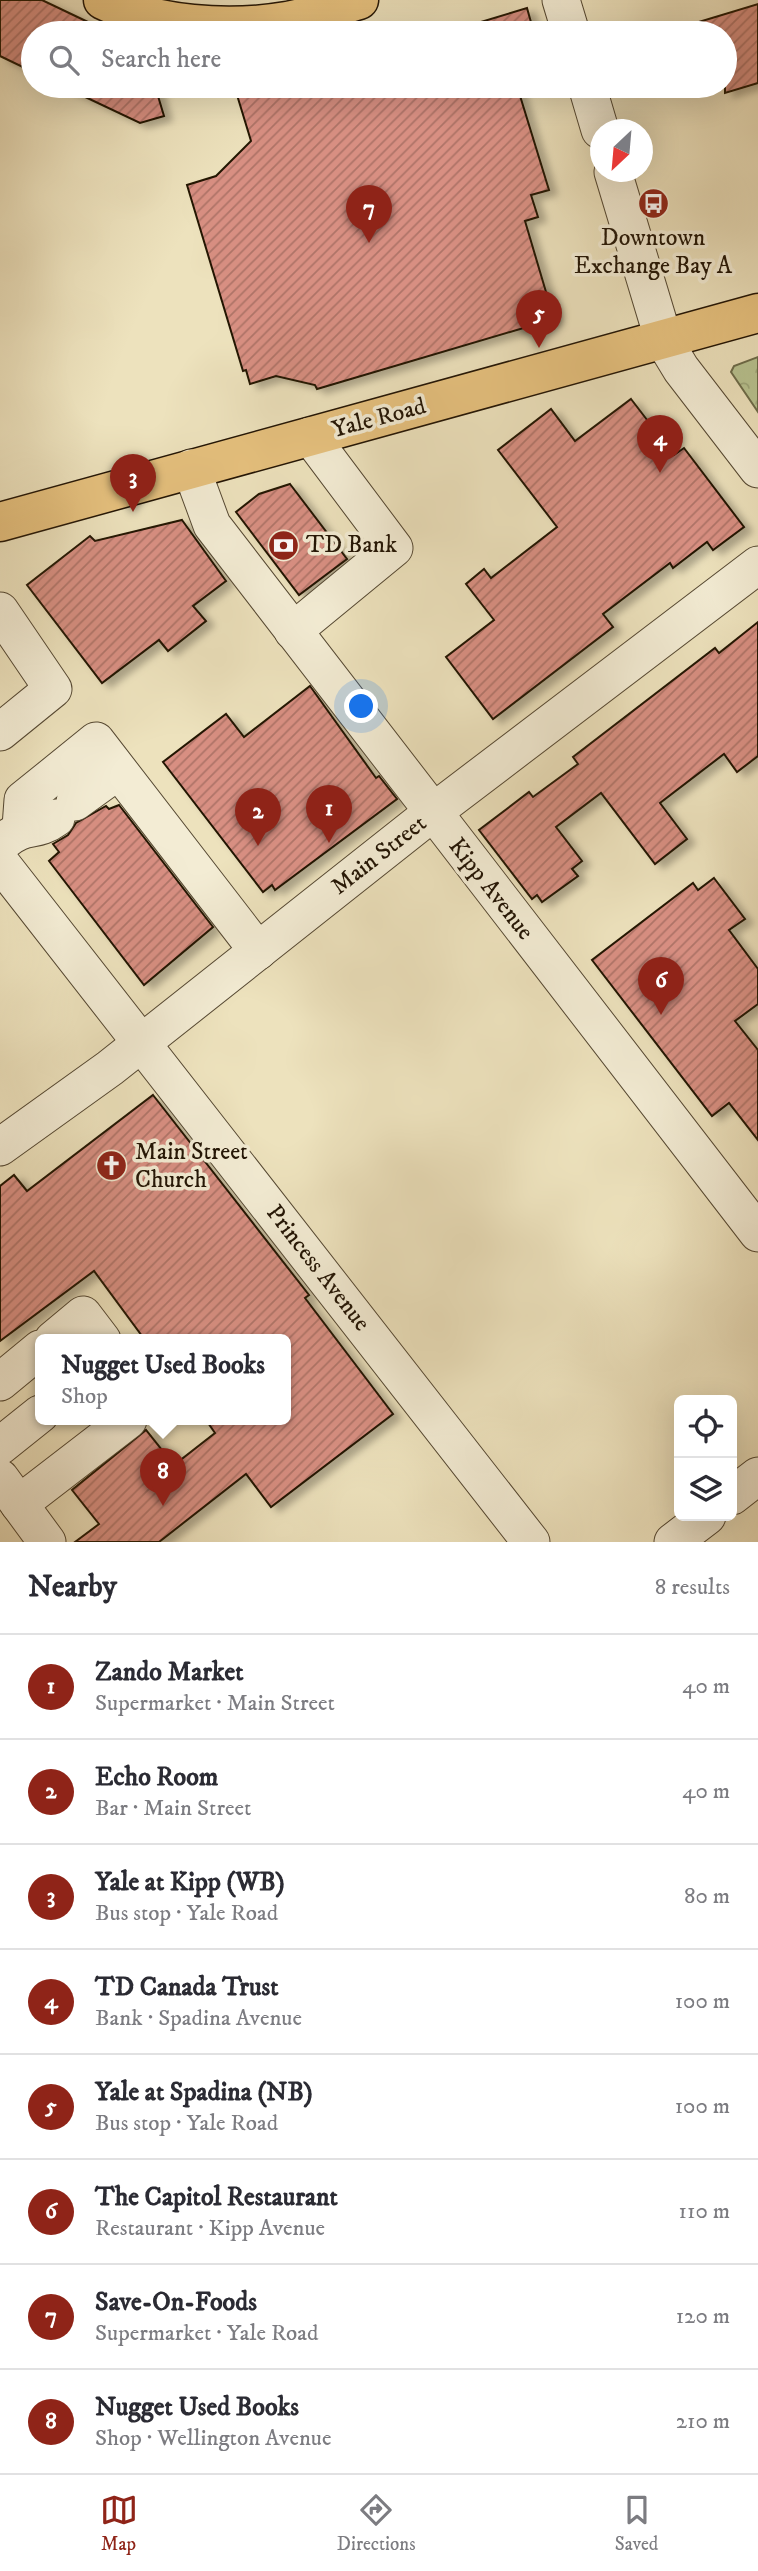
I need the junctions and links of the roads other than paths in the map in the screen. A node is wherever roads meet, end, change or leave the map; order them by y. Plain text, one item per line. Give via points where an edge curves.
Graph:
1 (103, 0) edge
2 (359, 0) edge
3 (561, 0) edge
4 (190, 11) edge
5 (224, 21) edge
6 (290, 21) edge
7 (567, 21) edge
8 (591, 98) edge
9 (597, 119) edge
10 (616, 182) edge
11 (758, 313) edge
12 (664, 341) junction
13 (310, 436) junction
14 (191, 468) junction
15 (758, 470) edge
16 (0, 522) edge
17 (758, 565) edge
18 (0, 611) edge
19 (293, 631) junction
20 (0, 732) edge
21 (118, 771) junction
22 (432, 813) junction
23 (10, 835) edge
24 (0, 862) edge
25 (258, 951) junction
26 (141, 1043) junction
27 (0, 1147) edge
28 (758, 1233) edge
29 (92, 1327) edge
30 (70, 1334) edge
31 (35, 1353) edge
32 (0, 1382) edge
33 (35, 1418) edge
34 (120, 1425) edge
35 (0, 1446) edge
36 (758, 1476) edge
37 (9, 1491) edge
38 (737, 1492) edge
39 (700, 1521) edge
40 (47, 1542) edge
41 (531, 1542) edge
42 (673, 1542) edge

1 - 4 main road via 126,12 164,21
2 - 6 main road
3 - 7 street
4 - 5 main road
8 - 9 street
10 - 12 street
11 - 12 main road, Yale Road
12 - 13 main road, Yale Road
12 - 15 street
13 - 14 main road, Yale Road
13 - 19 street via 394,548
14 - 16 main road, Yale Road
14 - 19 street, Kipp Avenue via 212,525
17 - 22 street, Main Street
18 - 20 street via 53,689
19 - 22 street, Kipp Avenue
21 - 23 street via 43,828
21 - 23 street via 96,741 23,800
21 - 25 street
22 - 25 street, Main Street
22 - 28 street, Kipp Avenue
24 - 26 street, Princess Avenue
25 - 26 street, Main Street
26 - 27 street, Main Street
26 - 41 street, Princess Avenue
29 - 30 street
31 - 32 street
33 - 35 street
34 - 37 street
36 - 38 street
37 - 40 street
39 - 42 street

